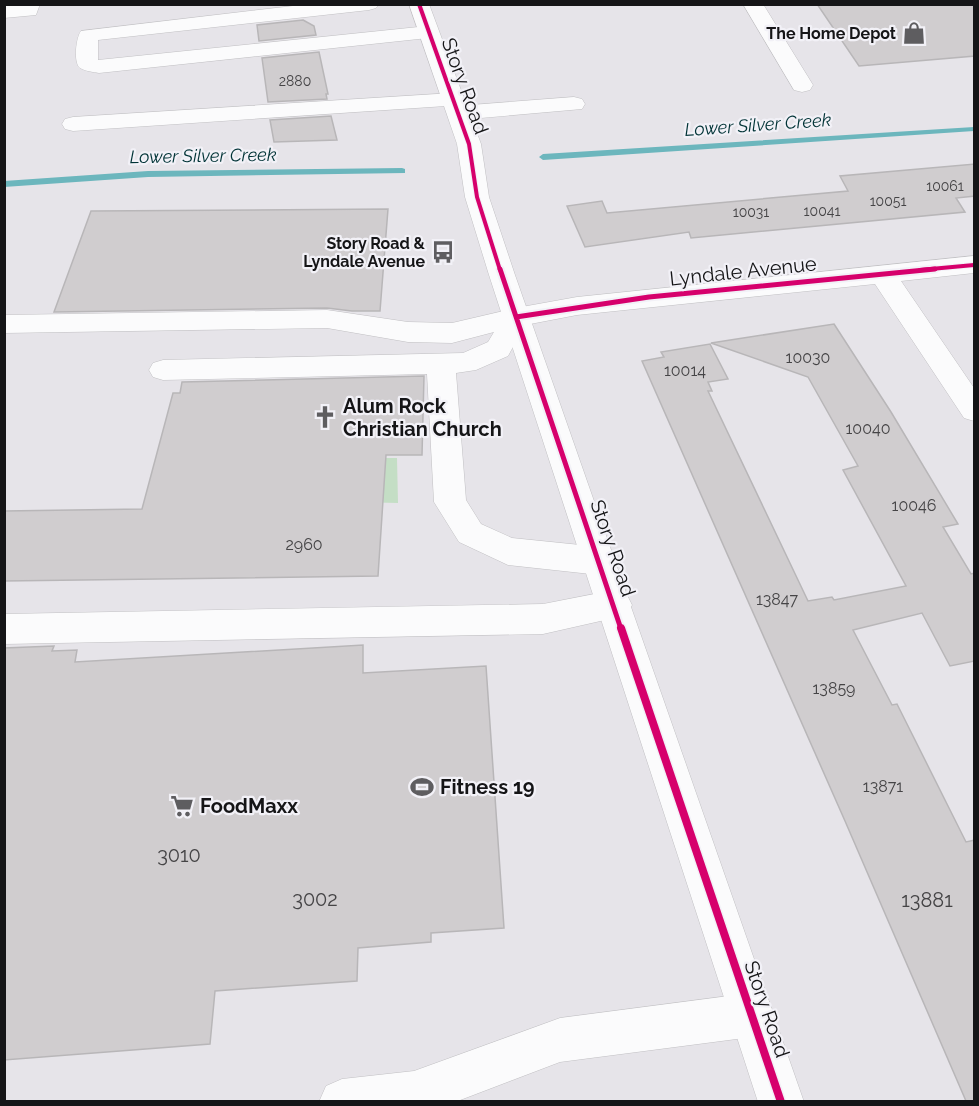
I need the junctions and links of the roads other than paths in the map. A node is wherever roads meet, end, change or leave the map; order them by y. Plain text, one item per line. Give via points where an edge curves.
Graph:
1 (30, 4) edge
2 (369, 4) edge
3 (419, 4) edge
4 (753, 4) edge
5 (340, 7) junction
6 (4, 12) edge
7 (204, 21) junction
8 (428, 32) junction
9 (348, 40) junction
10 (208, 56) junction
11 (802, 85) dead end
12 (574, 104) dead end
13 (456, 106) junction
14 (73, 124) dead end
15 (975, 265) edge
16 (882, 274) junction
17 (516, 317) junction
18 (4, 324) edge
19 (441, 365) junction
20 (163, 370) dead end
21 (975, 410) edge
22 (600, 561) junction
23 (615, 605) junction
24 (4, 629) edge
25 (752, 1015) junction
26 (342, 1101) edge
27 (781, 1101) edge

1 - 6 main road via 29,11
2 - 5 main road
3 - 8 main road, Story Road
4 - 11 main road
5 - 7 main road
5 - 9 main road
7 - 10 main road
7 - 10 main road via 88,35 87,63 99,67
8 - 9 main road
8 - 13 main road, Story Road
9 - 10 main road
12 - 13 main road
13 - 14 main road
13 - 17 main road, Story Road via 469,144 479,202
15 - 16 main road, Lyndale Avenue
16 - 17 main road, Lyndale Avenue via 649,297
16 - 21 main road
17 - 18 main road, Lyndale Avenue via 452,333 408,332 327,319
17 - 19 main road via 498,349 466,363
17 - 22 main road, Story Road
19 - 20 main road
19 - 22 main road via 450,502 470,533 508,551
22 - 23 main road, Story Road
23 - 24 main road via 543,619
23 - 25 main road, Story Road
25 - 26 main road via 560,1040 414,1094
25 - 27 main road, Story Road

